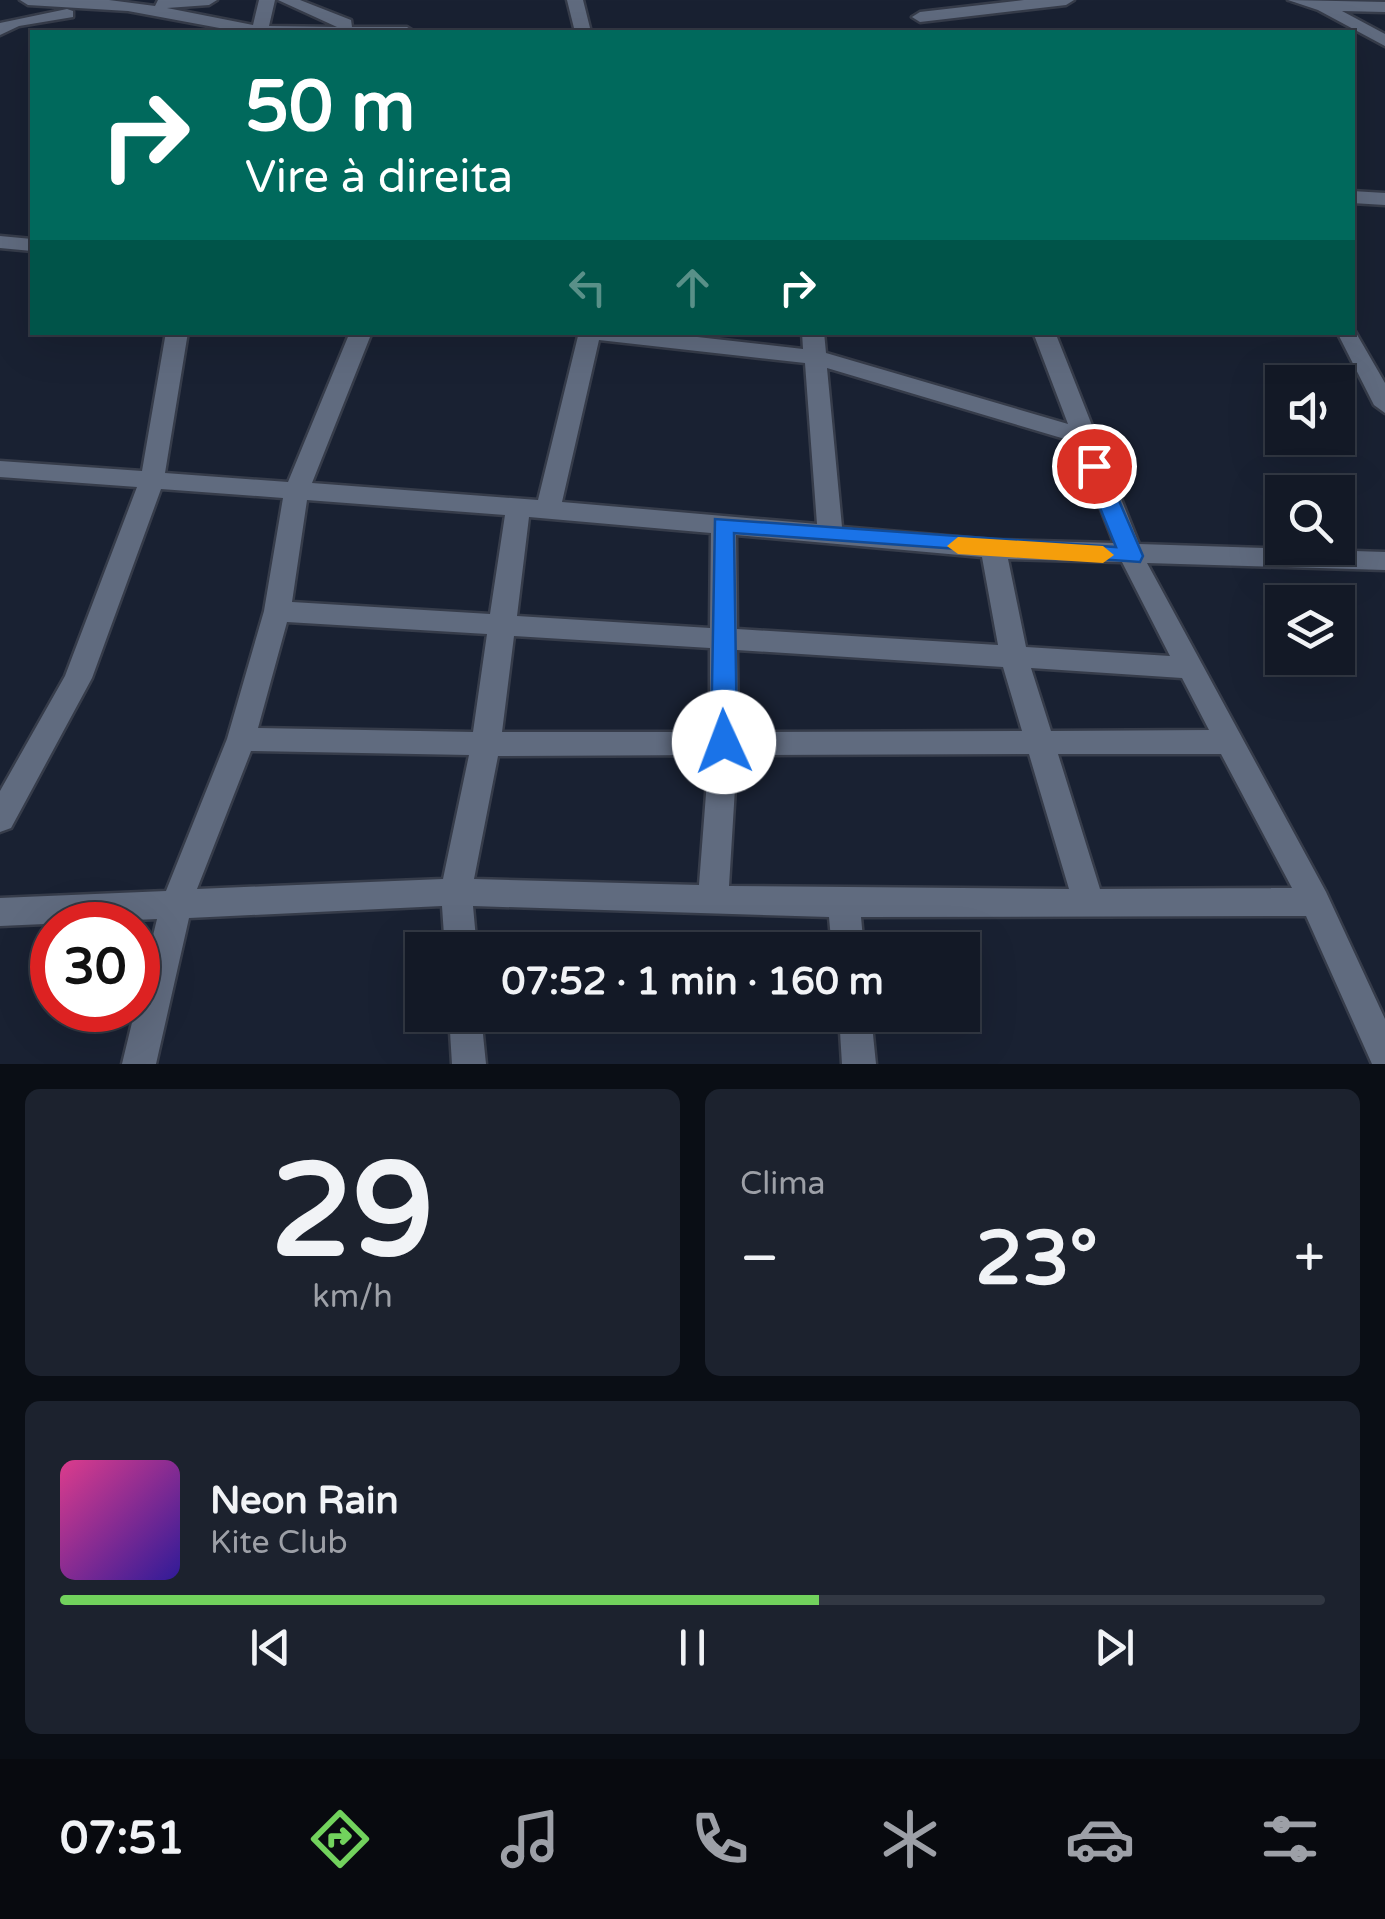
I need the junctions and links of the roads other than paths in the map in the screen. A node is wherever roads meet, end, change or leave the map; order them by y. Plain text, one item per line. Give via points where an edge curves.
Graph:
1 (28, 0) edge
2 (209, 0) edge
3 (267, 0) edge
4 (286, 0) edge
5 (575, 0) edge
6 (1066, 0) edge
7 (1296, 0) edge
8 (128, 6) junction
9 (1321, 6) junction
10 (1380, 7) edge
11 (919, 16) edge
12 (1385, 23) edge
13 (0, 30) edge
14 (249, 30) edge
15 (260, 30) edge
16 (359, 30) edge
17 (582, 30) edge
18 (1385, 42) edge
19 (1355, 198) edge
20 (1385, 199) edge
21 (0, 242) edge
22 (30, 245) edge
23 (177, 335) edge
24 (360, 335) edge
25 (588, 335) edge
26 (626, 335) edge
27 (1045, 335) edge
28 (1350, 335) edge
29 (814, 345) edge
30 (1385, 404) edge
31 (1081, 436) junction
32 (0, 469) edge
33 (152, 480) junction
34 (296, 492) junction
35 (518, 507) junction
36 (548, 510) junction
37 (723, 524) junction
38 (830, 533) junction
39 (993, 549) junction
40 (1132, 556) junction
41 (1385, 561) edge
42 (277, 611) junction
43 (500, 623) junction
44 (720, 639) junction
45 (1014, 657) junction
46 (1193, 668) junction
47 (241, 739) junction
48 (724, 742) junction
49 (1037, 742) junction
50 (1231, 742) junction
51 (486, 744) junction
52 (0, 819) edge
53 (456, 892) junction
54 (713, 899) junction
55 (1088, 900) junction
56 (1315, 902) junction
57 (844, 903) junction
58 (176, 904) junction
59 (0, 912) edge
60 (459, 932) edge
61 (846, 932) edge
62 (467, 1032) edge
63 (856, 1032) edge
64 (1385, 1056) edge
65 (139, 1064) edge
66 (469, 1064) edge
67 (859, 1064) edge

1 - 8 street
2 - 8 street
3 - 15 street
4 - 16 street
5 - 17 street
6 - 11 street
7 - 9 street
8 - 13 street via 32,18
8 - 14 street
9 - 10 street
9 - 18 street
10 - 12 street
19 - 20 street
21 - 22 street
23 - 33 street
24 - 34 street
25 - 36 street
26 - 29 street
27 - 31 street
28 - 30 street
29 - 31 street
29 - 38 street
31 - 40 street
32 - 33 street
33 - 34 street
33 - 52 street via 78,678
34 - 35 street
34 - 42 street
35 - 36 street
35 - 43 street
36 - 37 street
37 - 38 street
37 - 44 street
38 - 39 street
39 - 40 street
39 - 45 street
40 - 41 street
40 - 46 street
42 - 43 street
42 - 47 street
43 - 44 street
43 - 51 street
44 - 45 street
44 - 48 street
45 - 46 street
45 - 49 street
46 - 50 street
47 - 51 street
47 - 58 street
48 - 49 street
48 - 51 street
48 - 54 street
49 - 50 street
49 - 55 street
50 - 56 street
51 - 53 street
53 - 54 street
53 - 58 street
53 - 60 street
54 - 57 street
55 - 56 street
55 - 57 street
56 - 64 street
57 - 61 street
58 - 59 street
58 - 65 street
62 - 66 street
63 - 67 street

